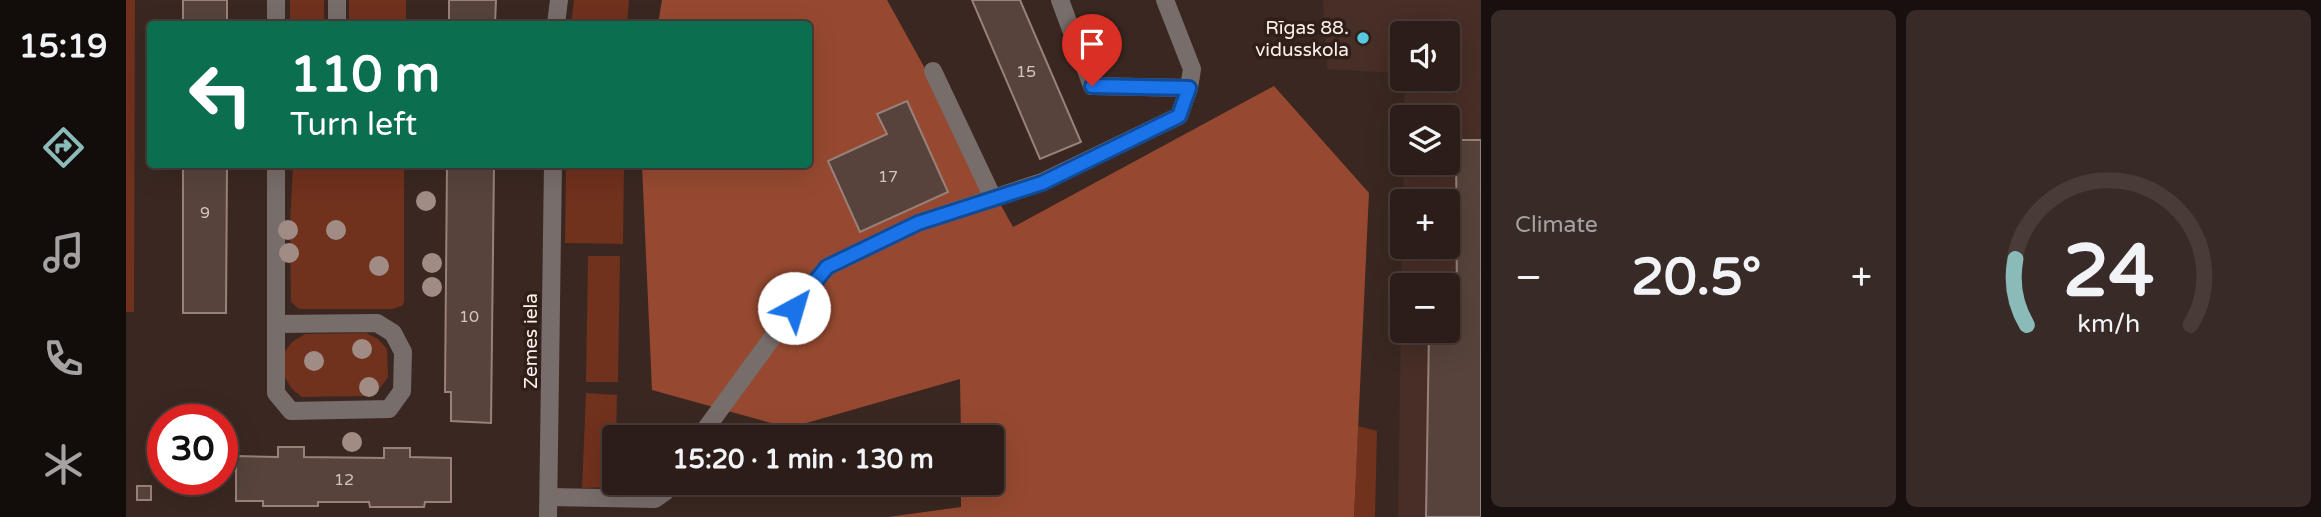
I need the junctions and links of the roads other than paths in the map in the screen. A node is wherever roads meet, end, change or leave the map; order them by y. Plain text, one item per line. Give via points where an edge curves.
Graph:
1 (276, 0) edge
2 (337, 0) edge
3 (559, 0) edge
4 (1060, 0) edge
5 (1165, 0) edge
6 (276, 21) edge
7 (337, 21) edge
8 (556, 21) edge
9 (933, 71) dead end
10 (1189, 88) junction
11 (276, 168) edge
12 (553, 168) edge
13 (993, 198) junction
14 (276, 324) junction
15 (708, 425) edge
16 (661, 495) edge
17 (549, 497) junction
18 (548, 517) edge

1 - 6 street
2 - 7 street
3 - 8 street
4 - 10 street via 1092,86
5 - 10 street via 1192,69
9 - 13 street
10 - 13 street via 1179,116 1042,183
11 - 14 street
12 - 17 street, Zemes iela
13 - 15 street via 918,223 827,267
14 - 14 street via 276,393 290,411 389,409 402,391 403,352 393,333 377,323
16 - 17 street via 655,499
17 - 18 street, Zemes iela

